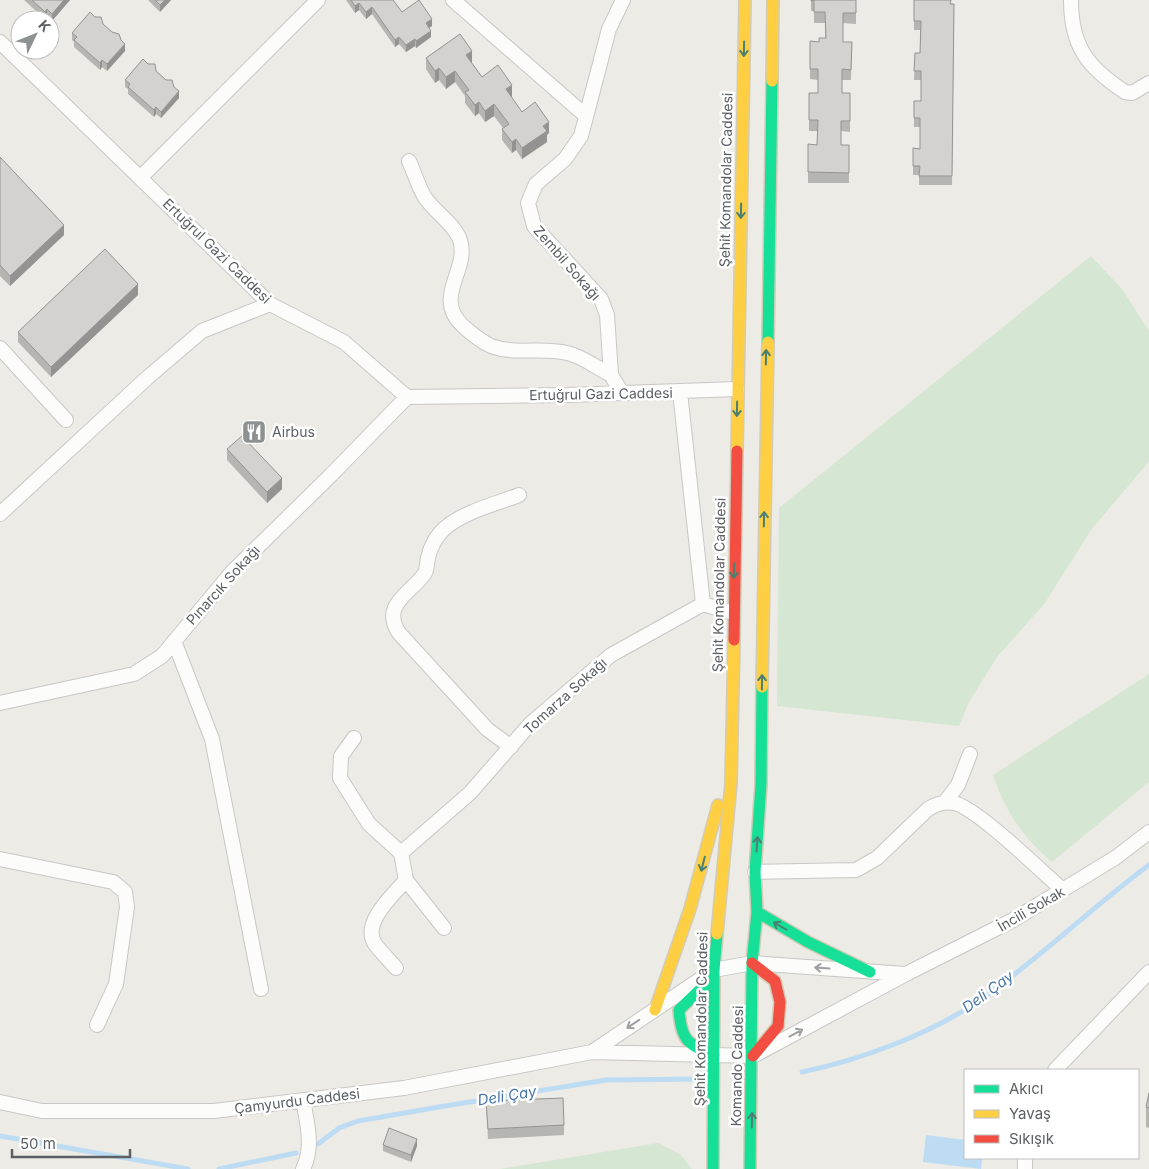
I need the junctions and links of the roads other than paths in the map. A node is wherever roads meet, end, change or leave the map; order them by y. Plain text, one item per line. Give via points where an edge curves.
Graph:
1 (318, 0) edge
2 (453, 0) edge
3 (623, 0) edge
4 (745, 0) edge
5 (773, 0) edge
6 (1071, 0) edge
7 (0, 42) edge
8 (1149, 83) edge
9 (586, 116) junction
10 (409, 161) dead end
11 (140, 178) junction
12 (270, 304) junction
13 (0, 348) edge
14 (611, 375) junction
15 (737, 389) junction
16 (680, 392) junction
17 (622, 393) junction
18 (407, 396) junction
19 (66, 420) dead end
20 (519, 495) dead end
21 (0, 514) edge
22 (704, 604) junction
23 (733, 613) junction
24 (174, 641) junction
25 (0, 703) edge
26 (354, 738) dead end
27 (511, 747) junction
28 (732, 748) junction
29 (970, 754) dead end
30 (945, 802) junction
31 (1149, 832) edge
32 (401, 853) junction
33 (0, 860) edge
34 (755, 872) junction
35 (406, 880) junction
36 (1063, 890) junction
37 (757, 912) junction
38 (444, 928) dead end
39 (752, 963) junction
40 (396, 968) dead end
41 (870, 972) junction
42 (1149, 972) edge
43 (714, 973) junction
44 (906, 974) junction
45 (260, 989) dead end
46 (655, 1010) junction
47 (96, 1025) dead end
48 (592, 1052) junction
49 (714, 1055) junction
50 (753, 1056) junction
51 (1056, 1069) edge
52 (303, 1100) junction
53 (0, 1102) edge
54 (303, 1169) edge
55 (713, 1169) edge
56 (750, 1169) edge

1 - 11 street
2 - 9 street
3 - 9 street, Zembil Sokağı via 609,29
4 -> 15 main road, Şehit Komandolar Caddesi
34 -> 5 main road via 760,784
6 - 8 street via 1074,34 1094,67 1125,92 1132,93
7 - 11 street, Ertuğrul Gazi Caddesi
9 - 14 street, Zembil Sokağı via 581,136 565,159 536,184 528,203 534,226 601,299 606,315
10 - 14 street via 425,196 460,240 461,257 450,297 454,316 460,323 474,337 492,346 568,353
11 - 12 street, Ertuğrul Gazi Caddesi
12 - 18 street, Ertuğrul Gazi Caddesi via 344,342
12 - 21 street via 202,331
13 - 19 street
14 - 17 street, Zembil Sokağı
15 - 16 street, Ertuğrul Gazi Caddesi
15 -> 23 main road, Şehit Komandolar Caddesi
16 - 17 street, Ertuğrul Gazi Caddesi
16 - 22 street
17 - 18 street, Ertuğrul Gazi Caddesi
18 - 24 street, Pınarcık Sokağı via 232,572
20 - 27 street via 459,519 445,528 428,556 426,572 399,600 393,613 399,633 487,729
22 - 23 street
22 - 27 street, Tomarza Sokağı via 611,655 531,723
23 - 28 main road, Şehit Komandolar Caddesi
24 - 25 street, Pınarcık Sokağı via 162,656 134,674
24 - 45 street via 212,739
26 - 32 street via 341,756 340,778 369,824
27 - 32 street, Tomarza Sokağı via 470,793
28 - 43 main road, Şehit Komandolar Caddesi
28 -> 46 main road via 698,886
29 - 30 street via 958,785
30 - 34 street via 928,808 877,858 856,870
30 - 36 street via 967,810
31 - 36 street, İncili Sokak
32 - 35 street
33 - 47 street via 113,882 125,892 127,906 116,984
34 - 37 main road
35 - 38 street
35 - 40 street via 376,918 371,930 375,944
36 - 44 street, İncili Sokak via 1014,920
37 - 39 main road
41 -> 37 main road via 808,942
41 -> 39 street, İncili Sokak
39 - 43 street, Çamyurdu Caddesi
39 - 50 main road, Komando Caddesi
39 - 50 main road via 775,981 780,1002 778,1026
41 - 44 street, İncili Sokak
42 - 51 street
43 - 46 street, Çamyurdu Caddesi
43 - 49 main road, Şehit Komandolar Caddesi
43 - 49 main road via 679,1010 680,1032 690,1045
50 -> 44 street, İncili Sokak
46 -> 48 street, Çamyurdu Caddesi
48 - 49 street, Çamyurdu Caddesi
48 - 52 street, Çamyurdu Caddesi via 404,1088
49 - 50 street, Çamyurdu Caddesi
49 - 55 main road, Şehit Komandolar Caddesi
56 -> 50 main road, Komando Caddesi
52 - 53 street, Çamyurdu Caddesi via 214,1111 42,1111
52 - 54 street via 310,1139

